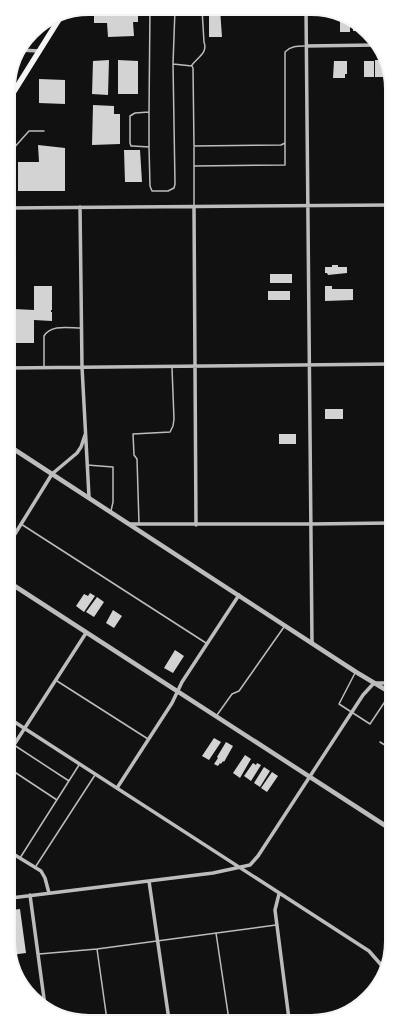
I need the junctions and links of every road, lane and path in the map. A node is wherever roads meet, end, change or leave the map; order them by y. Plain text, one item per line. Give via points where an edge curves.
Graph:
1 (150, 15) edge
2 (175, 15) edge
3 (202, 15) edge
4 (306, 15) edge
5 (57, 23) edge
6 (371, 45) edge
7 (306, 46) junction
8 (26, 50) edge
9 (39, 51) junction
10 (173, 64) junction
11 (192, 66) junction
12 (15, 90) edge
13 (149, 112) junction
14 (44, 132) dead end
15 (285, 144) junction
16 (149, 146) junction
17 (194, 146) junction
18 (15, 147) edge
19 (194, 166) junction
20 (385, 205) edge
21 (308, 206) junction
22 (80, 207) junction
23 (194, 207) junction
24 (15, 208) edge
25 (81, 328) junction
26 (309, 364) junction
27 (385, 364) edge
28 (195, 365) junction
29 (172, 366) junction
30 (15, 368) edge
31 (44, 368) junction
32 (82, 368) junction
33 (86, 432) junction
34 (15, 450) edge
35 (87, 465) junction
36 (52, 474) junction
37 (88, 497) junction
38 (111, 511) junction
39 (385, 523) edge
40 (21, 524) junction
41 (130, 524) junction
42 (139, 524) junction
43 (196, 524) junction
44 (311, 524) junction
45 (15, 534) edge
46 (15, 586) edge
47 (239, 594) junction
48 (285, 626) junction
49 (86, 633) junction
50 (207, 644) junction
51 (312, 644) junction
52 (356, 672) junction
53 (55, 680) junction
54 (374, 683) junction
55 (385, 683) edge
56 (385, 689) edge
57 (178, 692) junction
58 (385, 702) edge
59 (352, 712) junction
60 (216, 717) junction
61 (15, 722) edge
62 (24, 728) junction
63 (148, 739) junction
64 (380, 742) dead end
65 (15, 743) edge
66 (385, 745) edge
67 (15, 746) edge
68 (80, 764) junction
69 (15, 773) edge
70 (95, 774) junction
71 (310, 777) junction
72 (70, 781) junction
73 (117, 788) junction
74 (57, 800) junction
75 (385, 825) edge
76 (15, 855) edge
77 (20, 858) junction
78 (34, 867) junction
79 (239, 868) junction
80 (149, 881) junction
81 (49, 892) junction
82 (279, 894) junction
83 (30, 895) junction
84 (15, 897) edge
85 (277, 924) junction
86 (216, 933) junction
87 (158, 940) junction
88 (97, 949) junction
89 (39, 954) junction
90 (381, 964) edge
91 (44, 1000) edge
92 (106, 1015) edge
93 (168, 1015) edge
94 (228, 1015) edge
95 (288, 1015) edge

1 - 13 lane
2 - 10 lane
3 - 11 lane via 205,52
4 - 7 street
5 - 9 main road
6 - 7 street
7 - 15 lane via 296,46 285,52
7 - 21 street
8 - 9 street
9 - 12 main road
10 - 11 lane
10 - 16 lane via 174,188 162,191 150,189
11 - 17 lane
13 - 16 lane
13 - 16 lane via 132,114 130,145
14 - 18 lane via 29,132
15 - 17 lane
15 - 19 lane via 285,165
17 - 19 lane
19 - 23 lane
20 - 21 street
21 - 23 street
21 - 26 street
22 - 23 street
22 - 24 street
22 - 25 street
23 - 28 street
25 - 31 lane via 52,328 47,332 44,336
25 - 32 street
26 - 27 street
26 - 28 street
26 - 44 street
28 - 29 street
28 - 43 street
29 - 32 street
29 - 42 lane via 174,419 170,432 133,434 134,455 137,459
30 - 31 street
31 - 32 street
32 - 33 street
33 - 35 street
33 - 36 street via 77,453
34 - 36 street
35 - 37 street
35 - 38 lane via 113,467
36 - 37 street
36 - 40 street
37 - 38 street
38 - 41 street
39 - 44 street
40 - 45 street
40 - 50 lane
41 - 42 street
41 - 47 street
42 - 43 street
43 - 44 street
44 - 51 street
46 - 49 street
47 - 48 street
47 - 50 street
48 - 51 street
48 - 60 lane via 239,691 232,694
49 - 53 street
49 - 57 street
50 - 57 street
51 - 52 street
52 - 54 street
52 - 59 lane via 339,704
53 - 62 street
53 - 63 lane
54 - 55 street
54 - 56 street
54 - 59 street
57 - 60 street
57 - 63 street
58 - 59 lane via 370,724
59 - 71 street
60 - 71 street
61 - 62 street
62 - 65 street
62 - 68 street
63 - 73 street
64 - 66 lane
67 - 72 lane
68 - 70 street
68 - 72 lane
69 - 74 lane
70 - 73 street
70 - 78 lane
71 - 75 street
71 - 79 street via 258,856 250,865
72 - 74 lane
73 - 79 street
74 - 77 lane
76 - 77 street
77 - 78 street
78 - 81 street via 43,874
79 - 80 street
79 - 82 street
80 - 81 street
80 - 87 street
81 - 83 street
82 - 85 street via 275,910
82 - 90 street via 369,951
83 - 84 street
83 - 89 street
85 - 86 lane
85 - 95 street
86 - 87 lane
86 - 94 lane
87 - 88 lane
87 - 93 street
88 - 89 lane
88 - 92 lane
89 - 91 street

